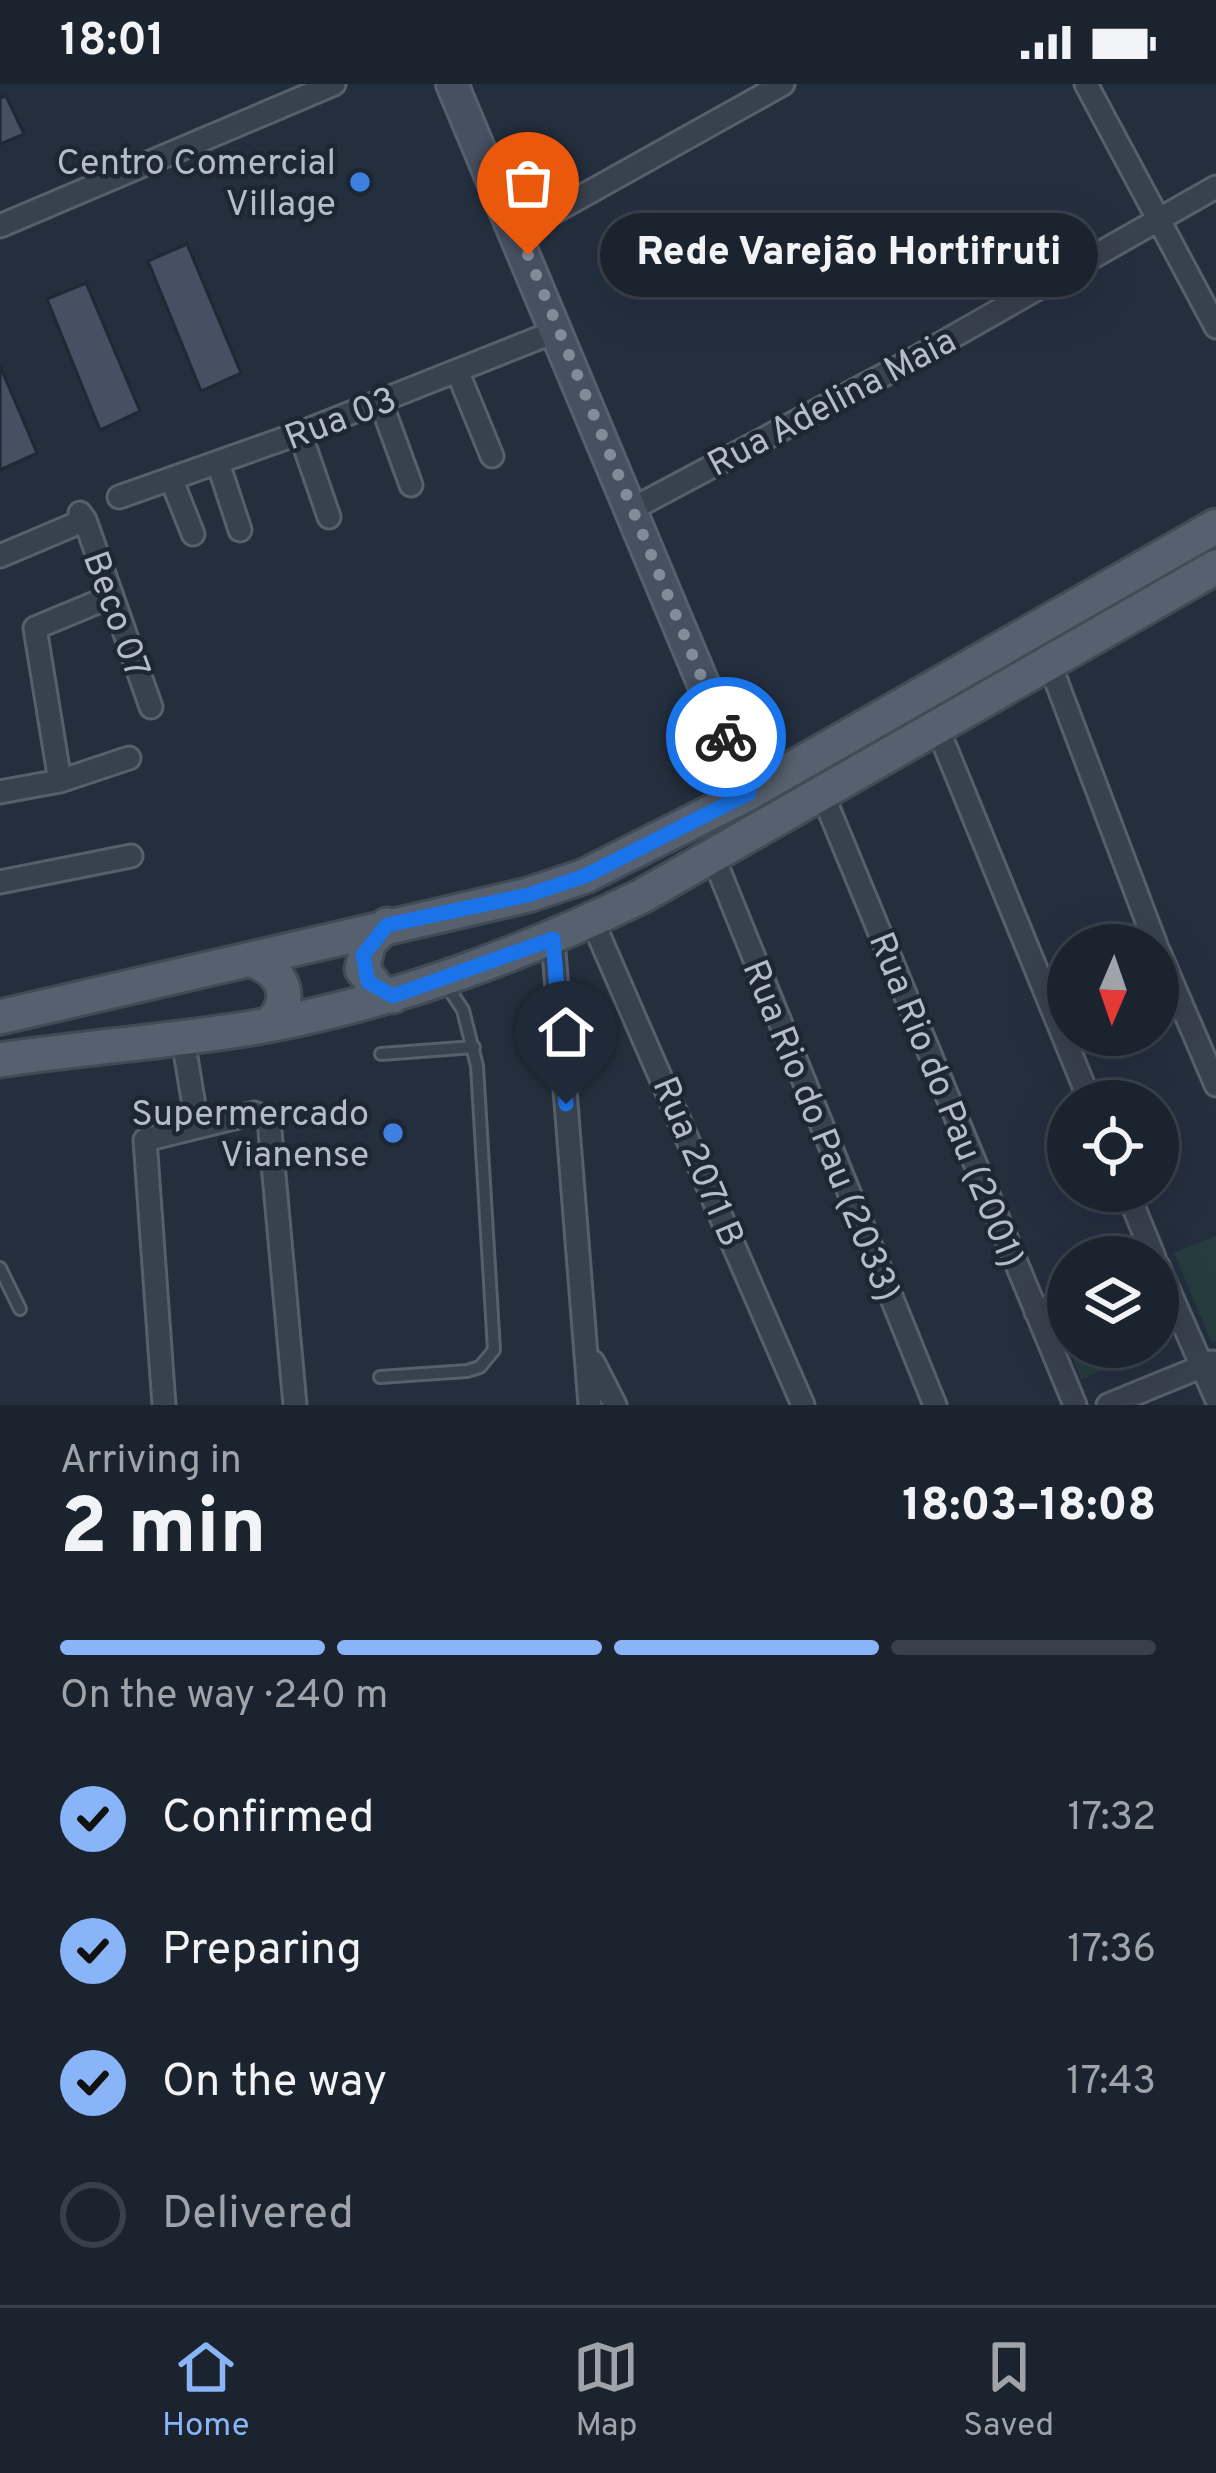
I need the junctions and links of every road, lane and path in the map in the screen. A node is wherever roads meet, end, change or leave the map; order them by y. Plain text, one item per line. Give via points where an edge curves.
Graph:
1 (334, 84) edge
2 (452, 84) edge
3 (783, 84) edge
4 (1086, 84) edge
5 (1216, 187) edge
6 (1159, 219) junction
7 (0, 226) edge
8 (518, 232) junction
9 (1216, 327) edge
10 (559, 330) junction
11 (458, 373) junction
12 (380, 400) junction
13 (300, 434) junction
14 (492, 456) dead end
15 (218, 463) junction
16 (172, 481) junction
17 (411, 485) dead end
18 (119, 497) dead end
19 (634, 508) junction
20 (329, 517) dead end
21 (1216, 526) edge
22 (240, 530) dead end
23 (194, 534) dead end
24 (0, 556) edge
25 (1216, 567) edge
26 (112, 596) junction
27 (1049, 662) junction
28 (152, 707) dead end
29 (937, 727) junction
30 (129, 758) dead end
31 (60, 782) junction
32 (0, 792) edge
33 (749, 793) junction
34 (822, 793) junction
35 (722, 850) junction
36 (131, 856) dead end
37 (0, 881) edge
38 (592, 920) junction
39 (1148, 924) edge
40 (387, 925) junction
41 (553, 939) junction
42 (252, 960) junction
43 (443, 981) junction
44 (393, 996) junction
45 (1179, 998) edge
46 (0, 1017) edge
47 (268, 1024) junction
48 (183, 1039) junction
49 (474, 1047) junction
50 (381, 1054) dead end
51 (0, 1060) edge
52 (1081, 1080) edge
53 (1216, 1085) edge
54 (197, 1124) junction
55 (0, 1268) edge
56 (1179, 1306) edge
57 (1047, 1307) edge
58 (20, 1309) dead end
59 (1036, 1312) junction
60 (588, 1351) junction
61 (1209, 1363) edge
62 (380, 1377) dead end
63 (1216, 1398) edge
64 (164, 1405) edge
65 (295, 1405) edge
66 (590, 1405) edge
67 (615, 1405) edge
68 (802, 1405) edge
69 (935, 1405) edge
70 (1075, 1405) edge
71 (1108, 1405) edge

1 - 7 street
2 - 8 street
3 - 8 street
4 - 6 street
5 - 6 street, Rua Adelina Maia
6 - 9 street
6 - 19 street, Rua Adelina Maia
8 - 10 street
10 - 11 street, Rua 03
10 - 19 street
11 - 12 street, Rua 03
11 - 14 street
12 - 13 street, Rua 03
12 - 17 street
13 - 15 street, Rua 03
13 - 20 street
15 - 16 street, Rua 03
15 - 22 street
16 - 18 street, Rua 03
16 - 23 street
19 - 33 street
21 - 33 main road
24 - 26 street, Beco 07 via 79,519
25 - 27 main road
26 - 28 street, Beco 07
26 - 31 street via 35,628
27 - 29 main road
27 - 39 street
29 - 34 main road
29 - 52 street
30 - 31 street
31 - 32 street
33 - 35 main road
33 - 40 main road via 585,876
34 - 35 main road
34 - 59 street, Rua Rio do Pau (2001)
35 - 38 main road
35 - 69 street, Rua Rio do Pau (2033)
36 - 37 street
38 - 41 main road
38 - 68 street, Rua 2071 B
40 - 42 main road
40 - 44 main road via 369,942 362,969 379,992
41 - 43 main road
41 - 60 street
42 - 46 main road
42 - 47 main road via 279,975 285,988 279,1015
43 - 44 main road
43 - 49 lane
44 - 47 main road
45 - 53 street
47 - 48 main road
48 - 51 main road
48 - 54 street
49 - 50 lane
49 - 62 lane via 494,1350 467,1371
54 - 64 street via 145,1140 143,1154
54 - 65 street via 254,1113 269,1120
55 - 58 lane
56 - 61 street
57 - 59 street
59 - 70 street, Rua Rio do Pau (2001)
60 - 66 street
60 - 67 street
61 - 63 street
61 - 71 street

